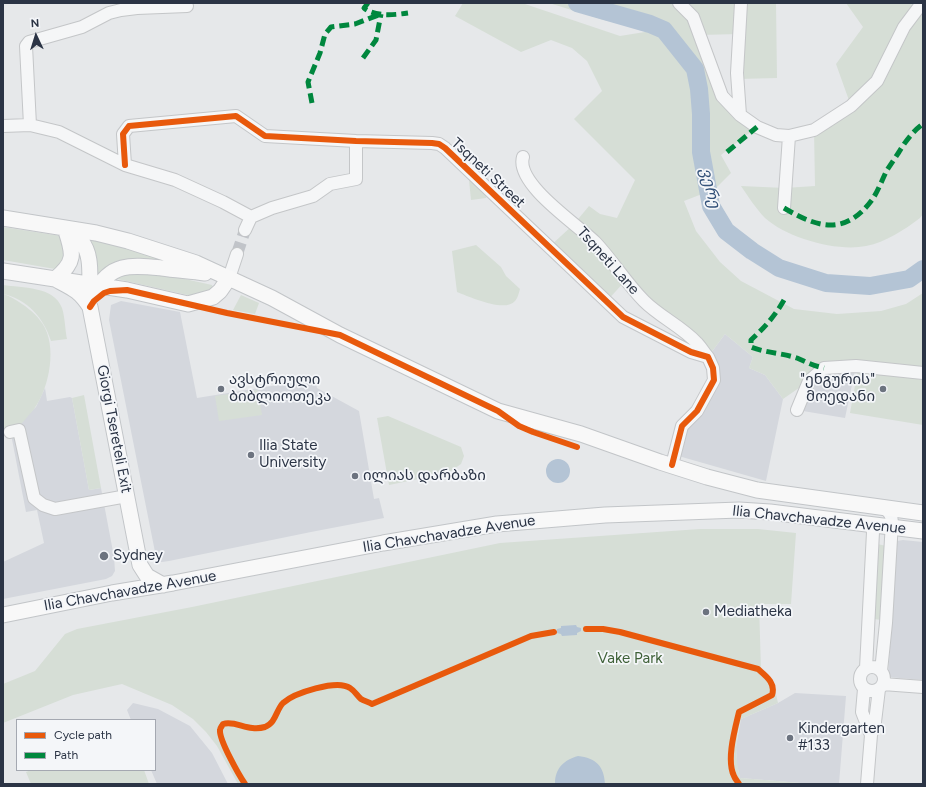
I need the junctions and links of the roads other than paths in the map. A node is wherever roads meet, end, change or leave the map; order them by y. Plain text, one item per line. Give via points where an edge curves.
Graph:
1 (679, 3) edge
2 (922, 3) edge
3 (742, 4) edge
4 (187, 6) dead end
5 (740, 115) junction
6 (30, 125) junction
7 (3, 126) edge
8 (789, 136) junction
9 (356, 141) junction
10 (523, 157) dead end
11 (125, 165) junction
12 (784, 208) dead end
13 (251, 217) junction
14 (3, 218) edge
15 (64, 227) junction
16 (245, 230) tunnel mouth
17 (237, 254) tunnel mouth
18 (3, 271) edge
19 (225, 276) junction
20 (55, 280) junction
21 (94, 285) junction
22 (128, 290) junction
23 (90, 307) junction
24 (708, 357) junction
25 (923, 373) edge
26 (797, 410) dead end
27 (10, 432) dead end
28 (672, 465) junction
29 (127, 496) junction
30 (883, 507) junction
31 (923, 513) edge
32 (871, 524) junction
33 (892, 527) junction
34 (923, 531) edge
35 (140, 565) junction
36 (163, 585) junction
37 (112, 593) junction
38 (3, 615) edge
39 (866, 668) junction
40 (881, 670) junction
41 (881, 687) junction
42 (923, 687) edge
43 (864, 689) junction
44 (871, 735) junction
45 (867, 784) edge

1 - 5 street via 693,17 722,96
2 - 8 street via 904,27 877,81 851,106 814,130
3 - 5 street via 738,73
4 - 6 street via 121,10 108,13 82,27 29,42 26,46
5 - 8 street via 757,127 776,135
6 - 7 street
6 - 11 street via 59,132
8 - 12 street
9 - 11 street, Tsqneti Street via 265,136 236,116 129,126 124,134
9 - 13 street via 356,179 330,184 314,196
9 - 24 street, Tsqneti Street via 439,144 623,317 691,352
10 - 24 street, Tsqneti Lane via 521,162 527,178 549,203 595,242 644,301 696,342
11 - 13 street via 174,180
13 - 16 street
14 - 15 main road, Ilia Chavchavadze Avenue
15 - 19 main road, Ilia Chavchavadze Avenue via 128,241 190,261
15 - 20 main road via 71,246 71,259 66,271
15 - 21 main road via 81,241 86,249
17 - 19 street
18 - 20 main road
19 - 21 main road via 128,266 120,268
19 - 22 main road via 220,291 214,297 188,304
19 - 28 main road, Ilia Chavchavadze Avenue via 498,411 581,434
20 - 21 main road
20 - 23 main road, Giorgi Tsereteli Exit via 82,295
21 - 22 main road
21 - 23 main road
22 - 23 main road via 104,293 94,300
23 - 29 main road, Giorgi Tsereteli Exit
24 - 28 street via 713,368 714,380 697,411 682,426
25 - 26 street via 856,366 824,368 809,381
27 - 29 street via 19,430 34,498 43,505 55,509
28 - 30 main road, Ilia Chavchavadze Avenue via 757,490
29 - 35 main road, Giorgi Tsereteli Exit
30 - 31 main road, Ilia Chavchavadze Avenue
30 - 33 street via 892,517
32 - 33 main road, Ilia Chavchavadze Avenue
32 - 36 main road, Ilia Chavchavadze Avenue via 739,510 654,512 548,519 497,524
32 - 39 street via 874,532
33 - 34 main road, Ilia Chavchavadze Avenue
33 - 40 street
35 - 36 main road, Giorgi Tsereteli Exit via 150,579
35 - 37 main road via 134,577
36 - 37 main road, Ilia Chavchavadze Avenue
37 - 38 main road, Ilia Chavchavadze Avenue
39 - 40 street via 874,666
39 - 43 street via 859,678
40 - 41 street via 884,678
41 - 42 street
41 - 43 street via 871,691
41 - 44 street
43 - 44 street via 862,712
44 - 45 street

